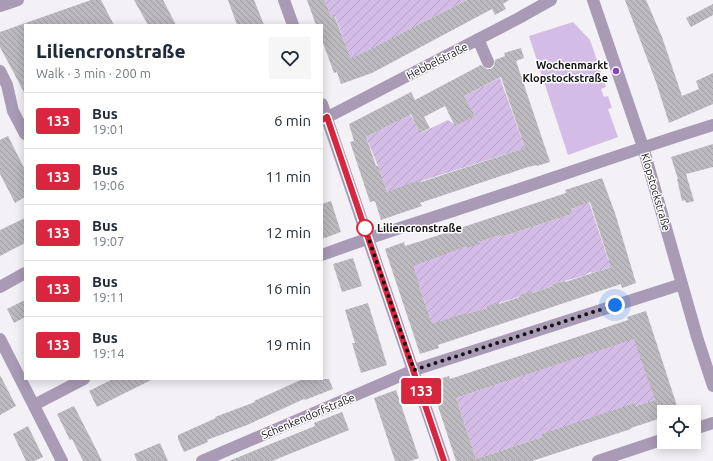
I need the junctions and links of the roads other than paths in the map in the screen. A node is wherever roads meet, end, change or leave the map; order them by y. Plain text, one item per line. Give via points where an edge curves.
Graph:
1 (18, 0) edge
2 (284, 0) edge
3 (550, 0) edge
4 (593, 0) edge
5 (0, 6) edge
6 (293, 24) edge
7 (475, 41) junction
8 (484, 64) dead end
9 (0, 71) edge
10 (324, 118) edge
11 (713, 125) edge
12 (24, 132) edge
13 (643, 147) junction
14 (368, 238) junction
15 (323, 256) edge
16 (24, 274) edge
17 (682, 284) junction
18 (0, 287) edge
19 (0, 339) edge
20 (414, 370) junction
21 (82, 380) edge
22 (713, 386) edge
23 (34, 405) junction
24 (713, 423) edge
25 (701, 427) edge
26 (657, 441) edge
27 (62, 461) edge
28 (202, 461) edge
29 (444, 461) edge
30 (598, 461) edge

1 - 5 street
2 - 6 street
3 - 7 street, Hebbelstraße
4 - 13 street, Klopstockstraße
7 - 8 street
7 - 10 street, Hebbelstraße
9 - 12 street via 7,85 13,111
10 - 14 street
11 - 13 street
13 - 14 street
13 - 17 street, Klopstockstraße
14 - 15 street
14 - 20 street
16 - 18 street
17 - 20 street, Schenkendorfstraße
17 - 22 street, Klopstockstraße
19 - 23 street
20 - 28 street, Schenkendorfstraße
20 - 29 street
21 - 23 street
23 - 27 street
24 - 25 street
26 - 30 street

